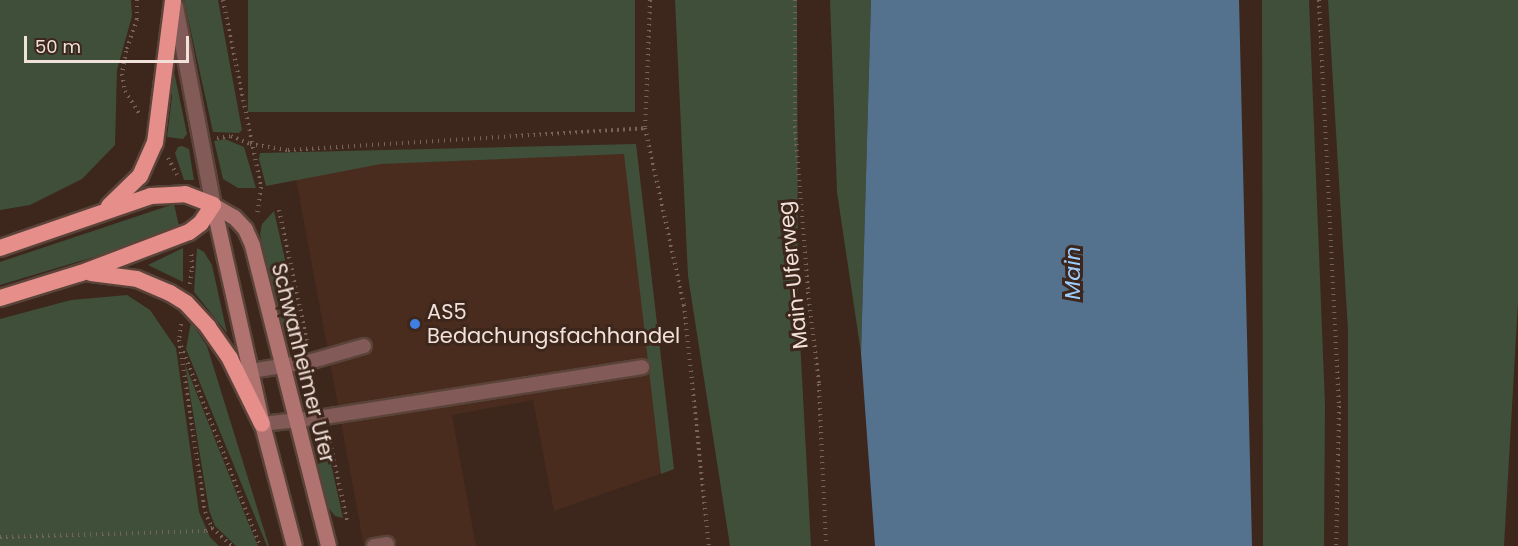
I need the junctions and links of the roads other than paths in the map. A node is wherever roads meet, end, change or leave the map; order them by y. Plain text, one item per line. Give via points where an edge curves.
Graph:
1 (174, 0) edge
2 (213, 205) junction
3 (104, 210) junction
4 (0, 248) edge
5 (81, 273) junction
6 (0, 298) edge
7 (364, 346) dead end
8 (281, 366) junction
9 (642, 367) dead end
10 (251, 371) junction
11 (295, 420) junction
12 (262, 424) junction
13 (294, 546) edge
14 (328, 546) edge

1 - 2 street
1 - 3 highway via 155,143 140,176
2 - 3 highway via 184,194 151,196
2 - 5 highway via 189,232
2 - 8 main road, Schwanheimer Ufer via 234,217 252,245
2 - 10 main road
3 - 4 highway
5 - 6 highway
5 - 12 highway via 101,272 137,279 186,303 230,358
7 - 8 lane
8 - 10 lane
8 - 11 main road, Schwanheimer Ufer
9 - 11 lane
10 - 12 main road
11 - 12 lane
11 - 14 main road, Schwanheimer Ufer
12 - 13 main road

